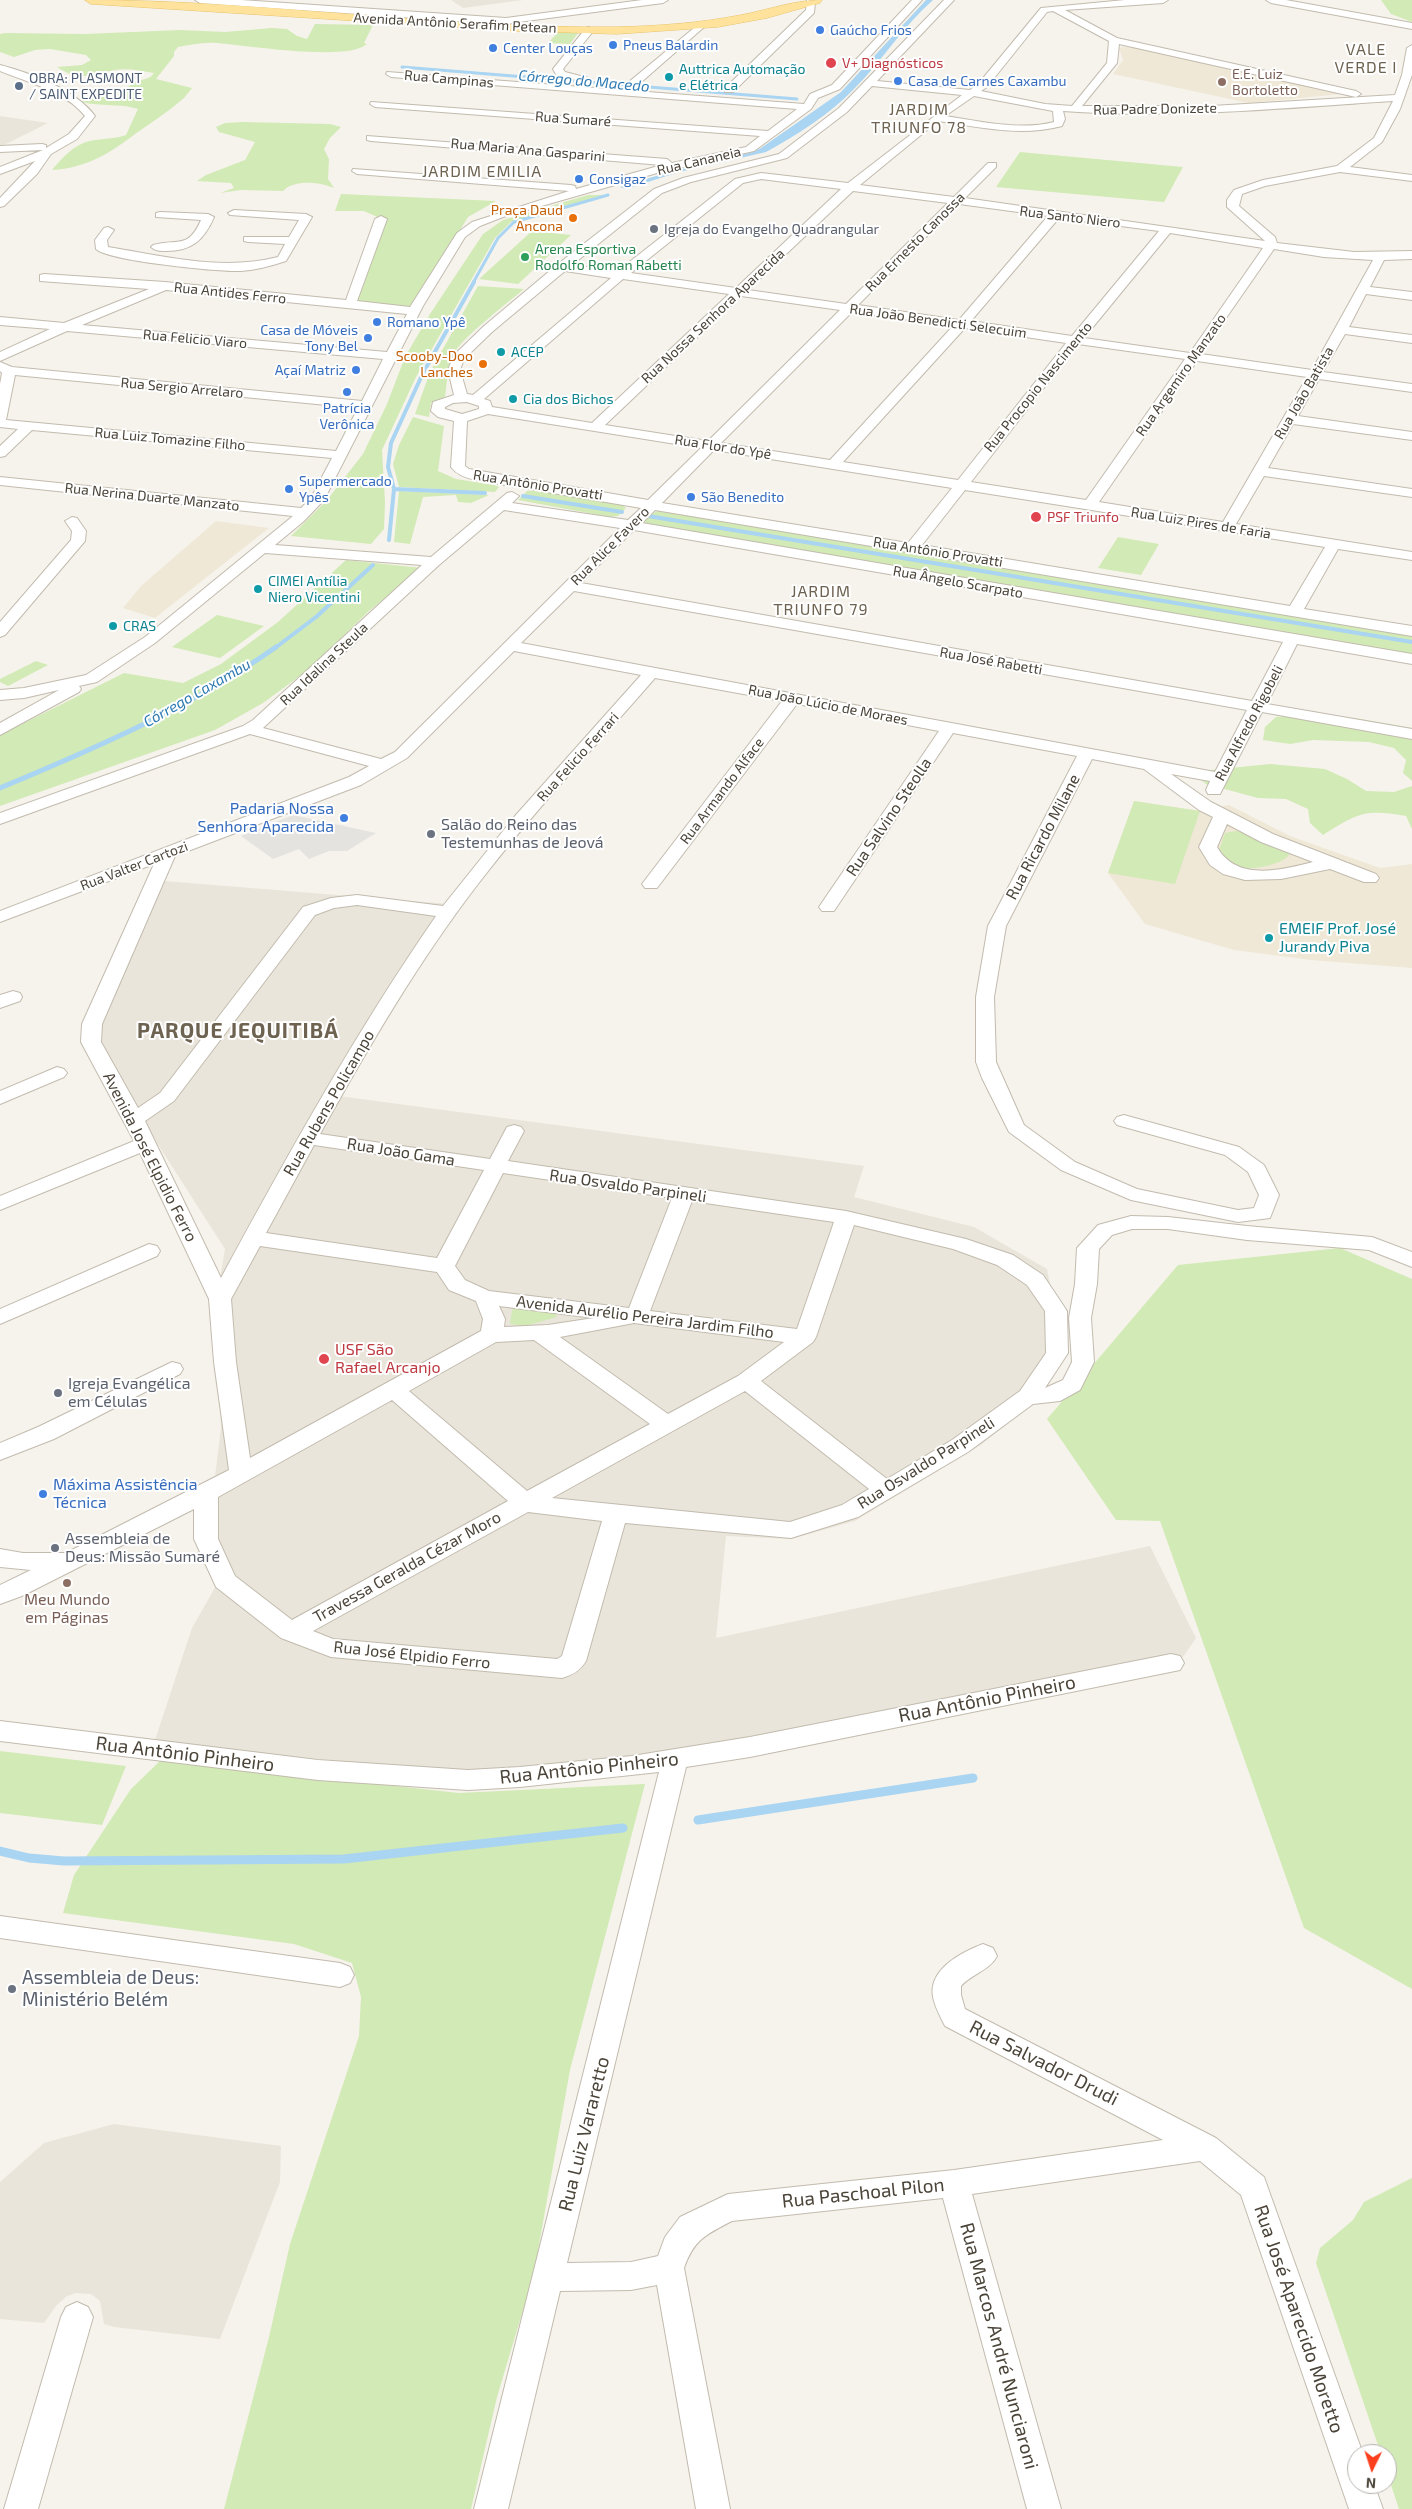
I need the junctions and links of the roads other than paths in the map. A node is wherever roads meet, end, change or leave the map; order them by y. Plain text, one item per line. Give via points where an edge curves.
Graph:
1 (91, 0) edge
2 (135, 0) edge
3 (200, 0) edge
4 (283, 0) edge
5 (290, 0) edge
6 (623, 0) edge
7 (663, 0) edge
8 (917, 0) edge
9 (949, 0) edge
10 (1164, 0) edge
11 (1271, 0) edge
12 (811, 1) edge
13 (258, 3) junction
14 (381, 5) junction
15 (614, 7) junction
16 (1054, 8) junction
17 (302, 9) junction
18 (327, 11) junction
19 (360, 14) junction
20 (400, 14) junction
21 (506, 22) junction
22 (700, 26) junction
23 (1412, 26) edge
24 (589, 30) junction
25 (1114, 40) junction
26 (1412, 48) edge
27 (0, 68) edge
28 (1410, 71) edge
29 (391, 74) dead end
30 (634, 83) junction
31 (870, 83) junction
32 (729, 90) junction
33 (747, 91) dead end
34 (974, 93) junction
35 (801, 95) dead end
36 (1381, 98) junction
37 (1398, 98) junction
38 (810, 102) junction
39 (375, 104) dead end
40 (1057, 108) junction
41 (1075, 109) junction
42 (843, 110) junction
43 (936, 118) junction
44 (771, 134) junction
45 (371, 138) dead end
46 (61, 145) junction
47 (47, 152) junction
48 (1, 158) edge
49 (684, 163) junction
50 (992, 165) dead end
51 (1340, 169) junction
52 (357, 171) dead end
53 (1412, 178) edge
54 (604, 185) junction
55 (850, 187) junction
56 (586, 190) junction
57 (620, 191) dead end
58 (634, 195) dead end
59 (647, 199) junction
60 (955, 202) junction
61 (0, 204) edge
62 (234, 213) dead end
63 (160, 214) dead end
64 (186, 214) junction
65 (1055, 215) junction
66 (380, 219) dead end
67 (1167, 229) junction
68 (108, 230) dead end
69 (248, 239) dead end
70 (294, 241) junction
71 (1271, 245) junction
72 (165, 248) junction
73 (144, 256) junction
74 (1410, 256) edge
75 (1380, 257) junction
76 (206, 266) junction
77 (562, 267) junction
78 (621, 275) junction
79 (44, 278) dead end
80 (165, 286) junction
81 (1363, 290) junction
82 (739, 292) junction
83 (1412, 296) edge
84 (350, 305) junction
85 (849, 308) junction
86 (416, 311) junction
87 (0, 321) edge
88 (962, 324) junction
89 (65, 327) junction
90 (1341, 330) junction
91 (1412, 339) edge
92 (1075, 340) junction
93 (390, 356) junction
94 (0, 357) edge
95 (1194, 357) junction
96 (4, 369) edge
97 (1314, 375) junction
98 (1412, 388) edge
99 (462, 398) junction
100 (476, 399) junction
101 (365, 405) junction
102 (486, 410) junction
103 (0, 418) edge
104 (460, 418) junction
105 (1289, 419) junction
106 (0, 423) edge
107 (29, 426) junction
108 (595, 427) junction
109 (1412, 436) edge
110 (710, 445) junction
111 (0, 453) edge
112 (340, 455) junction
113 (832, 465) junction
114 (1259, 471) junction
115 (0, 481) edge
116 (524, 483) junction
117 (960, 484) junction
118 (1412, 493) edge
119 (652, 504) junction
120 (1090, 505) junction
121 (504, 506) junction
122 (304, 513) junction
123 (72, 521) dead end
124 (630, 525) junction
125 (1227, 528) junction
126 (1334, 544) junction
127 (261, 548) junction
128 (912, 548) junction
129 (1412, 556) edge
130 (434, 562) junction
131 (570, 586) junction
132 (1295, 612) junction
133 (1412, 631) edge
134 (0, 632) edge
135 (1292, 640) junction
136 (510, 646) junction
137 (1412, 659) edge
138 (652, 672) junction
139 (91, 679) junction
140 (24, 693) junction
141 (0, 695) edge
142 (793, 698) junction
143 (1256, 708) junction
144 (34, 712) junction
145 (949, 727) junction
146 (249, 729) junction
147 (0, 730) edge
148 (1412, 734) edge
149 (1087, 753) junction
150 (1146, 764) junction
151 (383, 765) junction
152 (1220, 778) junction
153 (1205, 806) junction
154 (1223, 815) junction
155 (0, 819) edge
156 (168, 853) junction
157 (1332, 863) junction
158 (1370, 878) dead end
159 (651, 884) dead end
160 (828, 907) dead end
161 (448, 912) junction
162 (0, 917) edge
163 (57, 1073) dead end
164 (0, 1098) edge
165 (134, 1119) junction
166 (1124, 1120) dead end
167 (514, 1131) dead end
168 (306, 1138) junction
169 (145, 1144) junction
170 (495, 1166) junction
171 (684, 1194) junction
172 (0, 1204) edge
173 (846, 1217) junction
174 (253, 1238) junction
175 (149, 1251) dead end
176 (1412, 1260) edge
177 (444, 1266) junction
178 (485, 1296) junction
179 (220, 1299) junction
180 (637, 1315) junction
181 (0, 1317) edge
182 (541, 1334) junction
183 (492, 1335) junction
184 (805, 1337) junction
185 (172, 1369) dead end
186 (746, 1381) junction
187 (393, 1389) junction
188 (1028, 1396) junction
189 (667, 1425) junction
190 (0, 1452) edge
191 (241, 1474) junction
192 (884, 1490) junction
193 (206, 1493) junction
194 (525, 1503) junction
195 (616, 1514) junction
196 (0, 1558) edge
197 (76, 1559) junction
198 (0, 1595) edge
199 (290, 1632) junction
200 (1171, 1663) dead end
201 (0, 1732) edge
202 (675, 1759) junction
203 (0, 1927) edge
204 (983, 1956) dead end
205 (340, 1974) dead end
206 (1205, 2147) junction
207 (954, 2182) junction
208 (669, 2268) junction
209 (549, 2277) junction
210 (77, 2317) dead end
211 (21, 2509) edge
212 (491, 2509) edge
213 (713, 2509) edge
214 (1044, 2509) edge
215 (1366, 2509) edge

1 - 19 main road, Avenida Antônio Serafim Petean
2 - 17 main road, Avenida Antônio Serafim Petean
3 - 13 street, Avenida Antônio Serafim Petean
4 - 13 street, Avenida Antônio Serafim Petean
5 - 17 street
6 - 15 street
7 - 15 street
8 - 38 street, Rua Cananeia via 836,87
9 - 31 street
10 - 16 street
11 - 23 street
12 - 21 main road, Avenida Antônio Serafim Petean via 729,18 671,25 601,27
12 - 22 main road, Avenida Antônio Serafim Petean
12 - 32 street via 811,11
13 - 17 street, Avenida Antônio Serafim Petean
14 - 18 street
14 - 19 street
14 - 20 street
15 - 21 street
16 - 25 street via 1097,35
16 - 34 street, Rua Nossa Senhora Aparecida via 1040,14
17 - 18 main road, Avenida Antônio Serafim Petean
18 - 19 main road, Avenida Antônio Serafim Petean
19 - 20 street, Avenida Antônio Serafim Petean
19 - 21 main road, Avenida Antônio Serafim Petean
19 - 24 main road, Avenida Antônio Serafim Petean via 503,27
20 - 21 street, Avenida Antônio Serafim Petean
22 - 24 main road, Avenida Antônio Serafim Petean
22 - 30 street
24 - 30 street via 558,69 561,74
25 - 36 street
25 - 41 street via 1112,63
26 - 28 street
27 - 46 street via 72,98 86,108 90,116 84,127
28 - 37 street
29 - 38 street, Rua Campinas
30 - 32 street
31 - 34 street, Rua Padre Donizete
31 - 42 street
32 - 33 street
34 - 40 street, Rua Padre Donizete
34 - 43 street, Rua Nossa Senhora Aparecida
35 - 38 street
36 - 37 street, Rua Padre Donizete
36 - 41 street, Rua Padre Donizete via 1152,111
37 - 51 street via 1378,140
38 - 42 street
38 - 44 street, Rua Cananeia
39 - 44 street, Rua Sumaré
40 - 41 street, Rua Padre Donizete
40 - 43 street via 1058,124 1048,128 1003,127
42 - 59 street via 783,156 687,180 658,191
43 - 55 street, Rua Nossa Senhora Aparecida
44 - 49 street, Rua Cananeia via 750,149
45 - 49 street, Rua Maria Ana Gasparini
46 - 47 street
46 - 48 street
47 - 48 street via 21,162
47 - 61 street via 33,172
49 - 54 street, Rua Cananeia
50 - 60 street, Rua Ernesto Canossa
51 - 53 street
51 - 71 street via 1238,192 1233,207 1271,239
52 - 56 street
54 - 56 street, Rua Cananeia
54 - 57 street
55 - 60 street, Rua Santo Niero
55 - 78 street, Rua Santo Niero via 761,176 740,181
55 - 82 street, Rua Nossa Senhora Aparecida
56 - 86 street, Rua Cananeia via 476,224 461,235
58 - 59 street
59 - 77 street
60 - 65 street, Rua Santo Niero
60 - 85 street, Rua Ernesto Canossa
62 - 70 street via 306,217
63 - 64 street
64 - 72 street
64 - 72 street via 208,216 191,245
65 - 67 street, Rua Santo Niero
65 - 88 street
66 - 84 street
67 - 71 street, Rua Santo Niero
67 - 92 street, Rua Procopio Nascimento
68 - 73 street via 101,240 102,249
69 - 70 street
70 - 76 street via 282,260 273,263 251,268
71 - 75 street, Rua Santo Niero
71 - 95 street, Rua Argemiro Manzato
72 - 73 street via 136,249
73 - 76 street
74 - 75 street, Rua Santo Niero
75 - 81 street, Rua João Batista
76 - 80 street
77 - 78 street, Rua João Benedicti Selecuim
77 - 99 street via 458,358 454,370
78 - 82 street, Rua João Benedicti Selecuim
78 - 100 street
79 - 80 street, Rua Antides Ferro
80 - 84 street, Rua Antides Ferro
80 - 89 street
81 - 83 street
81 - 90 street, Rua João Batista
82 - 85 street, Rua João Benedicti Selecuim
82 - 108 street, Rua Nossa Senhora Aparecida
84 - 86 street, Rua Antides Ferro
85 - 88 street, Rua João Benedicti Selecuim
85 - 110 street, Rua Ernesto Canossa
86 - 93 street, Rua Cananeia
87 - 89 street, Rua Felicio Viaro
88 - 92 street, Rua João Benedicti Selecuim
88 - 113 street
89 - 93 street, Rua Felicio Viaro
89 - 94 street
90 - 91 street
90 - 97 street, Rua João Batista
92 - 95 street, Rua João Benedicti Selecuim
92 - 117 street, Rua Procopio Nascimento
93 - 101 street, Rua Cananeia
95 - 97 street, Rua João Benedicti Selecuim
95 - 120 street, Rua Argemiro Manzato
96 - 101 street, Rua Sergio Arrelaro
96 - 103 street
97 - 98 street, Rua João Benedicti Selecuim
97 - 105 street, Rua João Batista
99 - 100 street
99 - 104 street via 442,402 436,408 446,416
100 - 102 street via 485,404
101 - 112 street, Rua Cananeia
102 - 104 street
102 - 108 street, Rua Flor do Ypê
104 - 116 street, Rua Antônio Provatti via 458,467 464,472
105 - 109 street
105 - 114 street, Rua João Batista
106 - 107 street, Rua Luiz Tomazine Filho
107 - 111 street
107 - 112 street, Rua Luiz Tomazine Filho
108 - 110 street, Rua Flor do Ypê
110 - 113 street, Rua Flor do Ypê
110 - 119 street, Rua Alice Favero
112 - 122 street, Rua Cananeia via 317,500
113 - 117 street, Rua Flor do Ypê
114 - 118 street
114 - 125 street, Rua João Batista
115 - 122 street, Rua Nerina Duarte Manzato
116 - 119 street, Rua Antônio Provatti
116 - 121 street, Rua Idalina Steula
117 - 120 street, Rua Luiz Pires de Faria
117 - 128 street, Rua Procopio Nascimento
119 - 124 street, Rua Alice Favero
119 - 128 street, Rua Antônio Provatti
120 - 125 street, Rua Luiz Pires de Faria
121 - 124 street, Rua Ângelo Scarpato
121 - 130 street, Rua Idalina Steula
122 - 127 street, Rua Cananeia
123 - 134 street via 79,531 78,541
124 - 131 street, Rua Alice Favero
124 - 135 street, Rua Ângelo Scarpato
125 - 126 street, Rua Luiz Pires de Faria
126 - 129 street, Rua Luiz Pires de Faria
126 - 132 street
127 - 130 street
127 - 139 street, Rua Cananeia via 150,640
128 - 132 street, Rua Antônio Provatti
130 - 146 street, Rua Idalina Steula
131 - 136 street, Rua Alice Favero
131 - 143 street, Rua José Rabetti
132 - 133 street, Rua Antônio Provatti
135 - 137 street, Rua Ângelo Scarpato
135 - 143 street, Rua Alfredo Rigobeli
136 - 138 street, Rua João Lúcio de Moraes
136 - 151 street, Rua Valter Cartozi via 401,755
138 - 142 street, Rua João Lúcio de Moraes
138 - 161 street, Rua Felicio Ferrari via 507,836
139 - 140 street
139 - 144 street, Rua Cananeia
140 - 141 street
140 - 144 street
142 - 145 street, Rua João Lúcio de Moraes
142 - 159 street, Rua Armando Alface
143 - 148 street, Rua José Rabetti
143 - 152 street, Rua Alfredo Rigobeli
144 - 147 street, Rua Cananeia
145 - 149 street, Rua João Lúcio de Moraes
145 - 160 street, Rua Salvino Steolla
146 - 151 street
146 - 155 street, Rua Idalina Steula
149 - 150 street, Rua João Lúcio de Moraes
149 - 166 street, Rua Ricardo Milane via 998,921 985,997 986,1062 1016,1128 1068,1166 1131,1194 1238,1216 1263,1213 1269,1195 1257,1169 1232,1151
150 - 152 street, Rua João Lúcio de Moraes
150 - 153 street, Rua João Lúcio de Moraes
151 - 156 street, Rua Valter Cartozi via 355,781
152 - 153 street, Rua Alfredo Rigobeli
153 - 154 street, Rua João Lúcio de Moraes
154 - 157 street, Rua João Lúcio de Moraes via 1267,838
154 - 157 street via 1208,847 1212,858 1223,868 1248,876 1264,876
156 - 162 street, Rua Valter Cartozi
156 - 165 street, Avenida José Elpidio Ferro via 92,1024 91,1042
157 - 158 street, Rua João Lúcio de Moraes
161 - 165 street via 357,900 331,903 309,912 167,1097
161 - 168 street, Rua Rubens Policampo
163 - 164 street
165 - 169 street, Avenida José Elpidio Ferro
167 - 170 street
168 - 170 street, Rua João Gama
168 - 174 street, Rua Rubens Policampo
169 - 172 street
169 - 179 street, Avenida José Elpidio Ferro
170 - 171 street, Rua Osvaldo Parpineli
170 - 177 street
171 - 173 street, Rua Osvaldo Parpineli
171 - 180 street
173 - 184 street
173 - 188 street, Rua Osvaldo Parpineli via 959,1244 1005,1260 1035,1280 1056,1311 1057,1354
174 - 177 street
174 - 179 street, Rua Rubens Policampo
175 - 181 street
176 - 188 street via 1372,1244 1246,1234 1168,1223 1131,1222 1105,1230 1088,1248 1080,1318 1083,1362 1072,1385 1052,1396
177 - 178 street, Avenida Aurélio Pereira Jardim Filho via 457,1285
178 - 180 street, Avenida Aurélio Pereira Jardim Filho
178 - 183 street via 494,1319
179 - 191 street, Avenida José Elpidio Ferro via 225,1362
180 - 182 street via 587,1328
180 - 184 street, Avenida Aurélio Pereira Jardim Filho
182 - 183 street
182 - 189 street
183 - 187 street
184 - 186 street, Travessa Geralda Cézar Moro
185 - 190 street via 46,1433
186 - 189 street, Travessa Geralda Cézar Moro
186 - 192 street
187 - 191 street
187 - 194 street
188 - 192 street, Rua Osvaldo Parpineli via 960,1446
189 - 194 street, Travessa Geralda Cézar Moro
191 - 193 street
192 - 195 street, Rua Osvaldo Parpineli via 850,1511 791,1530
193 - 197 street
193 - 199 street, Rua José Elpidio Ferro via 206,1540 225,1581
194 - 195 street, Rua Osvaldo Parpineli
194 - 199 street, Travessa Geralda Cézar Moro
195 - 199 street, Rua José Elpidio Ferro via 574,1661 562,1669 331,1648
196 - 197 street via 23,1562
197 - 198 street
200 - 202 street, Rua Antônio Pinheiro
201 - 202 street, Rua Antônio Pinheiro via 318,1770 468,1780
202 - 209 street, Rua Luiz Vararetto
203 - 205 street
204 - 206 street, Rua Salvador Drudi via 962,1967 947,1983 945,2000 955,2017
206 - 207 street, Rua Paschoal Pilon
206 - 215 street, Rua José Aparecido Moretto via 1253,2187
207 - 208 street, Rua Paschoal Pilon via 728,2208 691,2227 676,2247
207 - 214 street, Rua Marcos André Nunciaroni
208 - 209 street via 630,2276
208 - 213 street
209 - 212 street, Rua Luiz Vararetto
210 - 211 street

